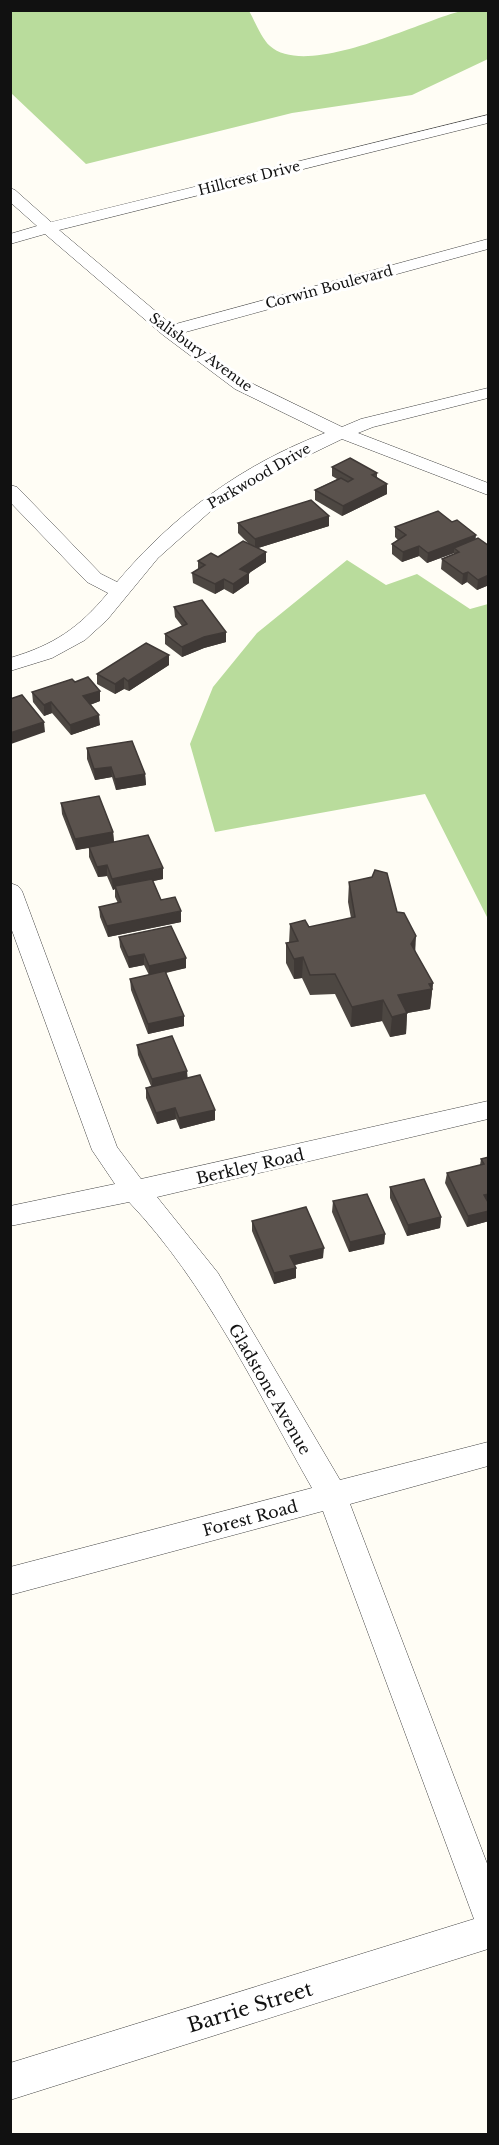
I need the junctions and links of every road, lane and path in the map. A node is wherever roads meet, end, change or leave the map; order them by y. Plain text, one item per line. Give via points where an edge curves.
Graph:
1 (489, 119) edge
2 (10, 193) edge
3 (48, 228) junction
4 (10, 240) edge
5 (489, 244) edge
6 (169, 331) junction
7 (489, 393) edge
8 (342, 432) junction
9 (489, 489) edge
10 (10, 491) edge
11 (121, 592) junction
12 (10, 665) edge
13 (10, 891) edge
14 (18, 936) edge
15 (489, 1110) edge
16 (135, 1191) junction
17 (10, 1216) edge
18 (489, 1454) edge
19 (332, 1495) junction
20 (10, 1581) edge
21 (489, 1911) edge
22 (489, 1932) edge
23 (10, 2082) edge

1 - 3 street, Hillcrest Drive
2 - 3 street, Salisbury Avenue
3 - 4 street, Hillcrest Drive
3 - 6 street, Salisbury Avenue
5 - 6 street, Corwin Boulevard
6 - 8 street, Salisbury Avenue via 241,385
7 - 8 street, Parkwood Drive
8 - 9 street, Salisbury Avenue
8 - 11 street, Parkwood Drive via 271,466 206,505 151,554
10 - 11 street via 94,578
11 - 12 street, Parkwood Drive via 78,636 45,654
13 - 14 street, Gladstone Avenue
14 - 16 street, Gladstone Avenue via 105,1150
15 - 16 street, Berkley Road
16 - 17 street, Berkley Road
16 - 19 street, Gladstone Avenue via 160,1217 208,1281
18 - 19 street, Forest Road
19 - 20 street, Forest Road
19 - 21 street, Gladstone Avenue
22 - 23 street, Barrie Street

